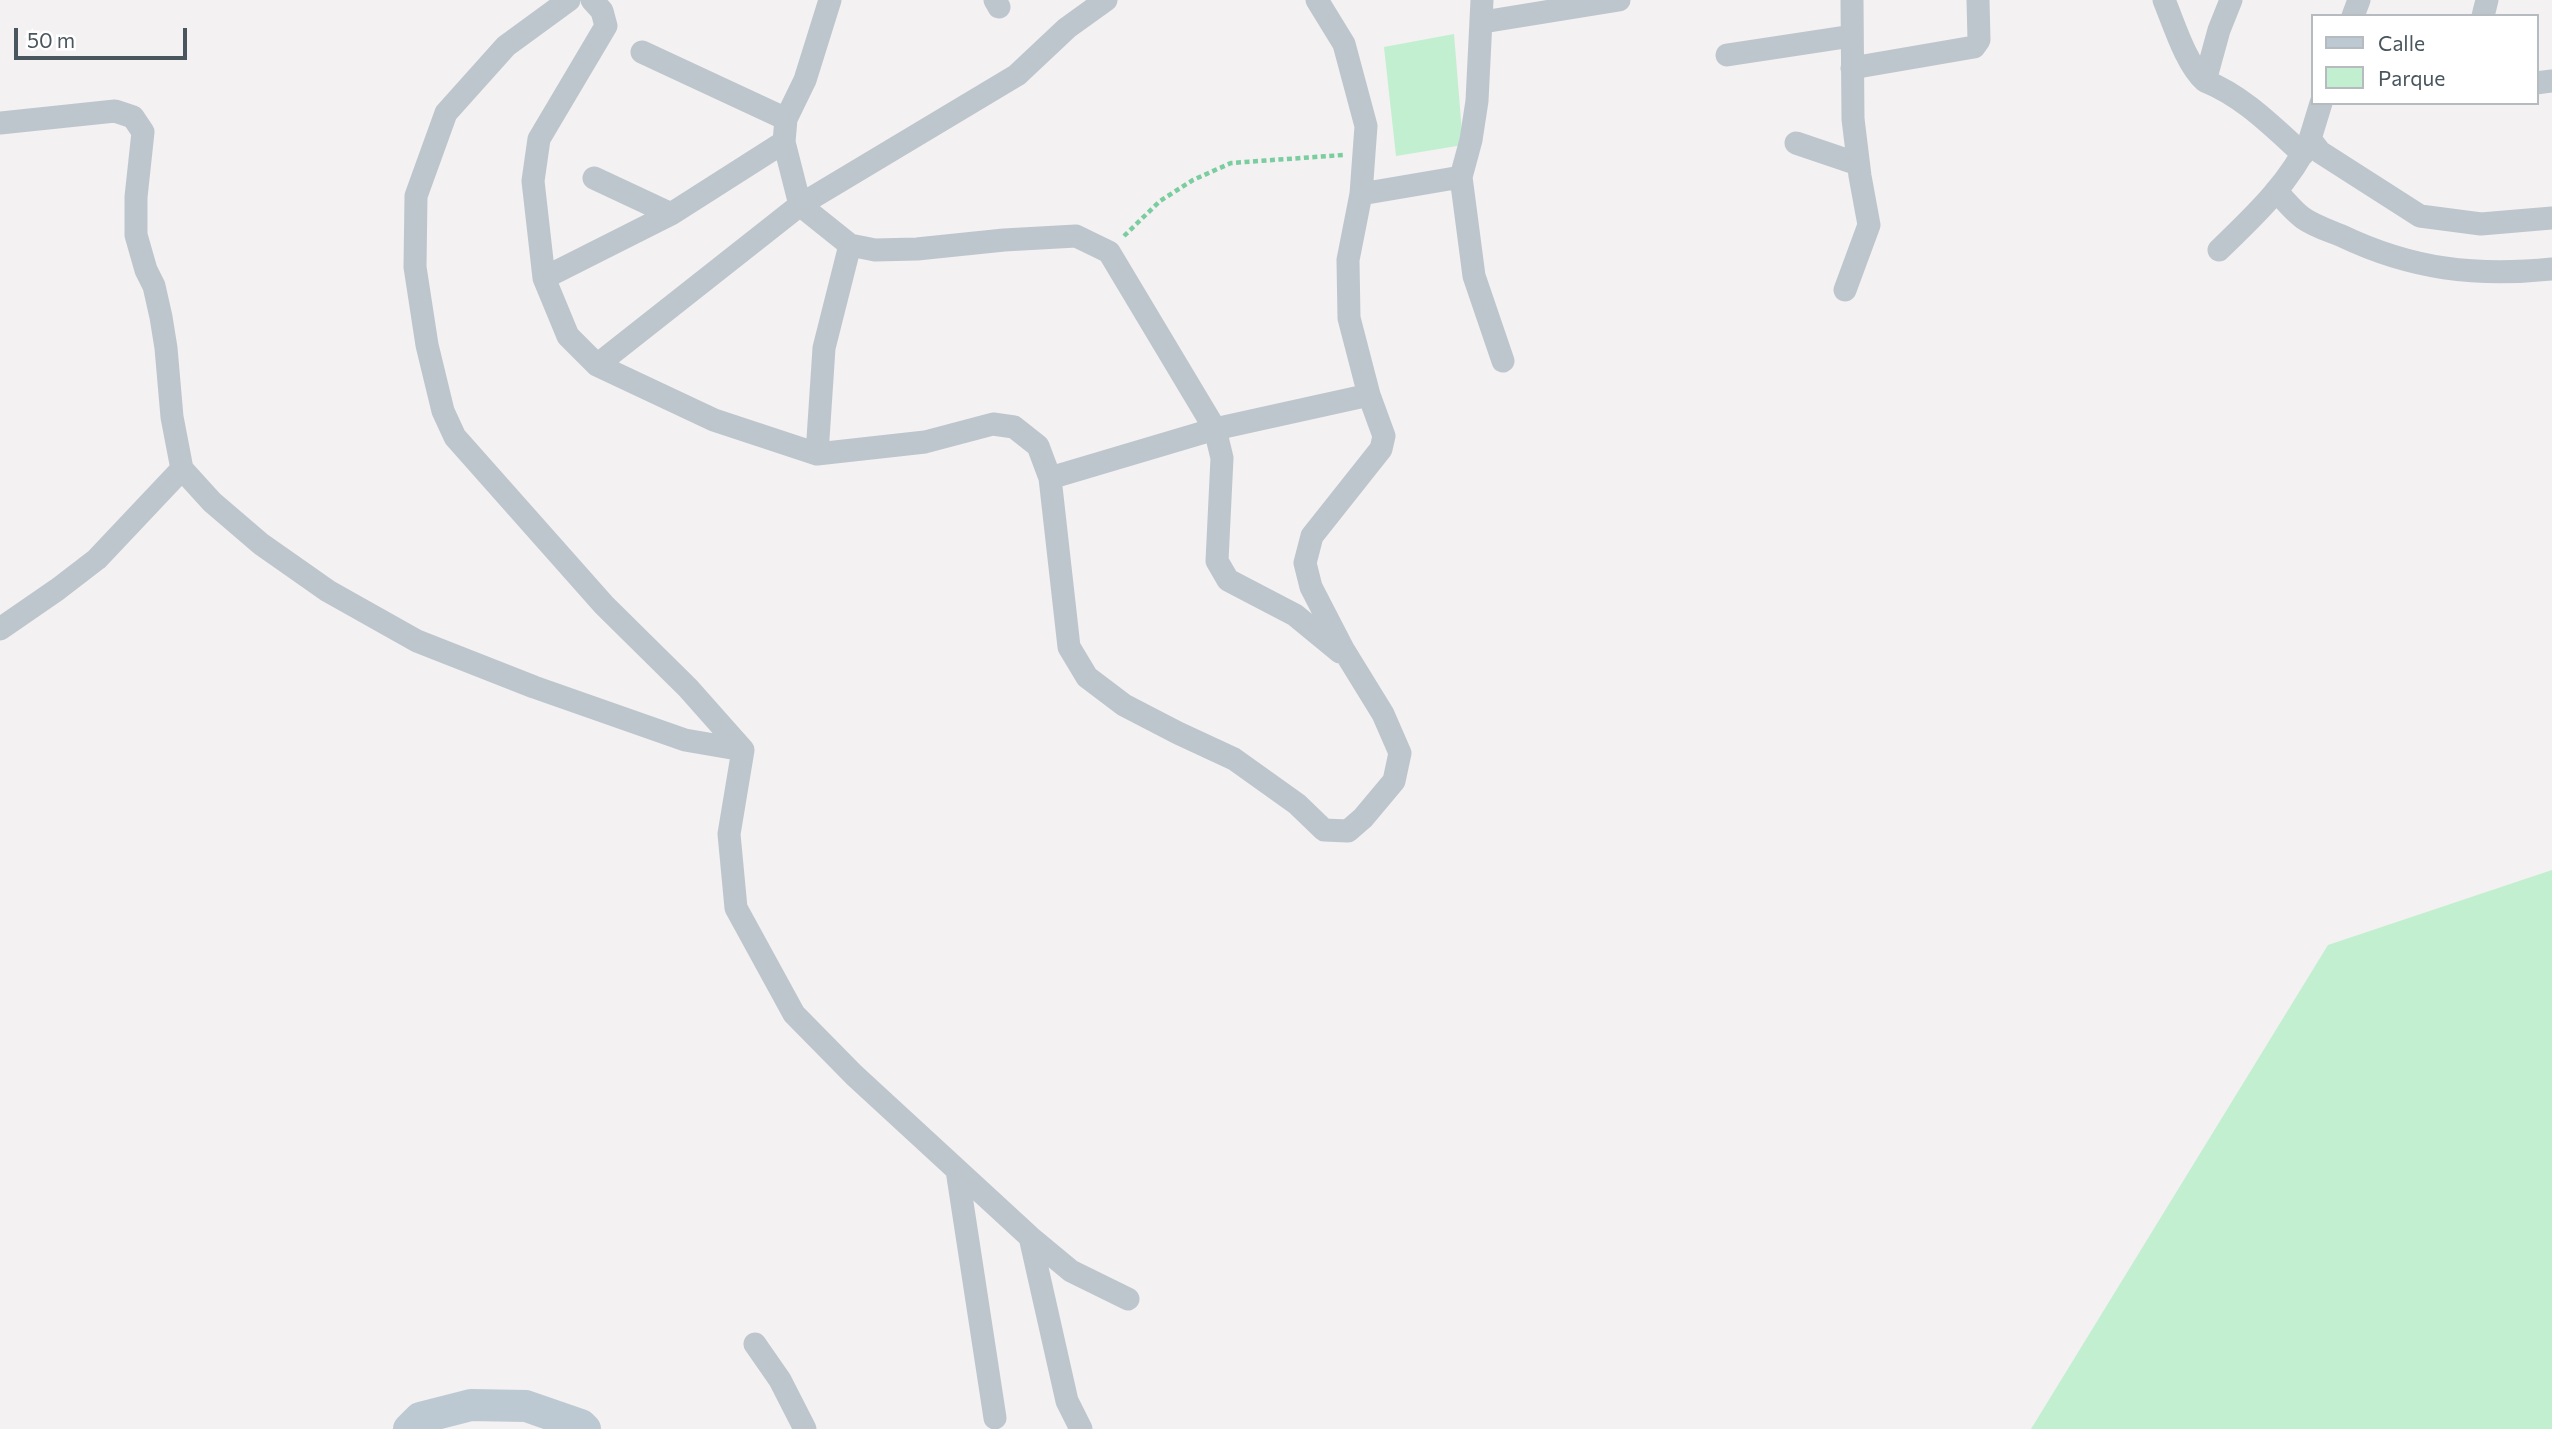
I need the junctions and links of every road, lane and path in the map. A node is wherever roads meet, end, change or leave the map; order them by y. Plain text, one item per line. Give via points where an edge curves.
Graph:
1 (569, 0) edge
2 (592, 0) edge
3 (830, 0) edge
4 (1106, 0) edge
5 (1317, 0) edge
6 (1619, 0) edge
7 (1852, 0) edge
8 (1978, 0) edge
9 (2164, 0) edge
10 (2231, 0) edge
11 (1482, 11) edge
12 (1852, 36) junction
13 (642, 52) dead end
14 (1727, 55) dead end
15 (1852, 68) junction
16 (2205, 81) junction
17 (2320, 105) edge
18 (0, 123) edge
19 (785, 130) junction
20 (1796, 143) dead end
21 (2306, 147) junction
22 (1364, 154) junction
23 (1858, 164) junction
24 (1461, 177) junction
25 (594, 178) dead end
26 (2276, 191) junction
27 (1362, 194) junction
28 (800, 205) junction
29 (671, 214) junction
30 (2552, 218) edge
31 (850, 245) junction
32 (2219, 250) dead end
33 (1109, 252) junction
34 (2552, 269) edge
35 (544, 278) junction
36 (1845, 290) dead end
37 (1503, 360) dead end
38 (597, 365) junction
39 (1369, 395) junction
40 (1215, 429) junction
41 (817, 454) junction
42 (182, 469) junction
43 (1050, 478) junction
44 (0, 629) edge
45 (1348, 658) junction
46 (743, 750) junction
47 (957, 1170) junction
48 (1030, 1237) junction
49 (1128, 1299) dead end
50 (755, 1344) dead end
51 (995, 1418) dead end
52 (409, 1429) edge
53 (585, 1429) edge
54 (805, 1429) edge
55 (1081, 1429) edge

1 - 46 street via 506,46 446,113 416,196 415,267 427,345 454,438
2 - 35 street via 602,11 606,26 539,139 533,181
3 - 19 street
4 - 28 street via 1067,28 1017,75
5 - 22 street via 1344,44 1366,126
6 - 11 street
7 - 12 street
8 - 15 street via 1979,40 1974,47
9 - 16 street
10 - 16 street
11 - 24 street via 1477,101
12 - 14 street
12 - 15 street
13 - 19 street
15 - 23 street
16 - 21 street
17 - 21 street
18 - 42 street via 115,111 139,124 144,141 136,235 161,317
19 - 28 street
19 - 29 street
20 - 23 street
21 - 26 street
21 - 30 street via 2420,216 2481,224
22 - 27 street
22 - 33 path via 1231,163 1160,201
23 - 36 street via 1869,225
24 - 27 street
24 - 37 street via 1475,276
25 - 29 street
26 - 32 street
26 - 34 street via 2303,219 2404,261 2459,271
27 - 39 street via 1348,260 1349,318
28 - 31 street
28 - 38 street
29 - 35 street
31 - 33 street via 874,250 917,249 1076,236
31 - 41 street via 824,348
33 - 40 street
35 - 38 street via 568,336
38 - 41 street via 714,420
39 - 40 street
39 - 45 street via 1384,436 1381,449 1312,536 1306,563 1311,587
40 - 43 street
40 - 45 street via 1222,458 1217,561 1228,580 1295,615
41 - 43 street via 925,442 993,424 1014,427 1038,446
42 - 44 street via 97,559
42 - 46 street via 261,544 328,591 417,641 685,740
43 - 45 street via 1069,647 1087,677 1124,705 1234,759 1297,804 1324,830 1348,831 1363,818 1394,781 1400,753 1383,714
46 - 47 street via 729,834 736,908 794,1014
47 - 48 street
47 - 51 street
48 - 49 street via 1071,1271
48 - 55 street via 1067,1401
50 - 54 street
52 - 53 street via 420,1418 471,1405 526,1406

